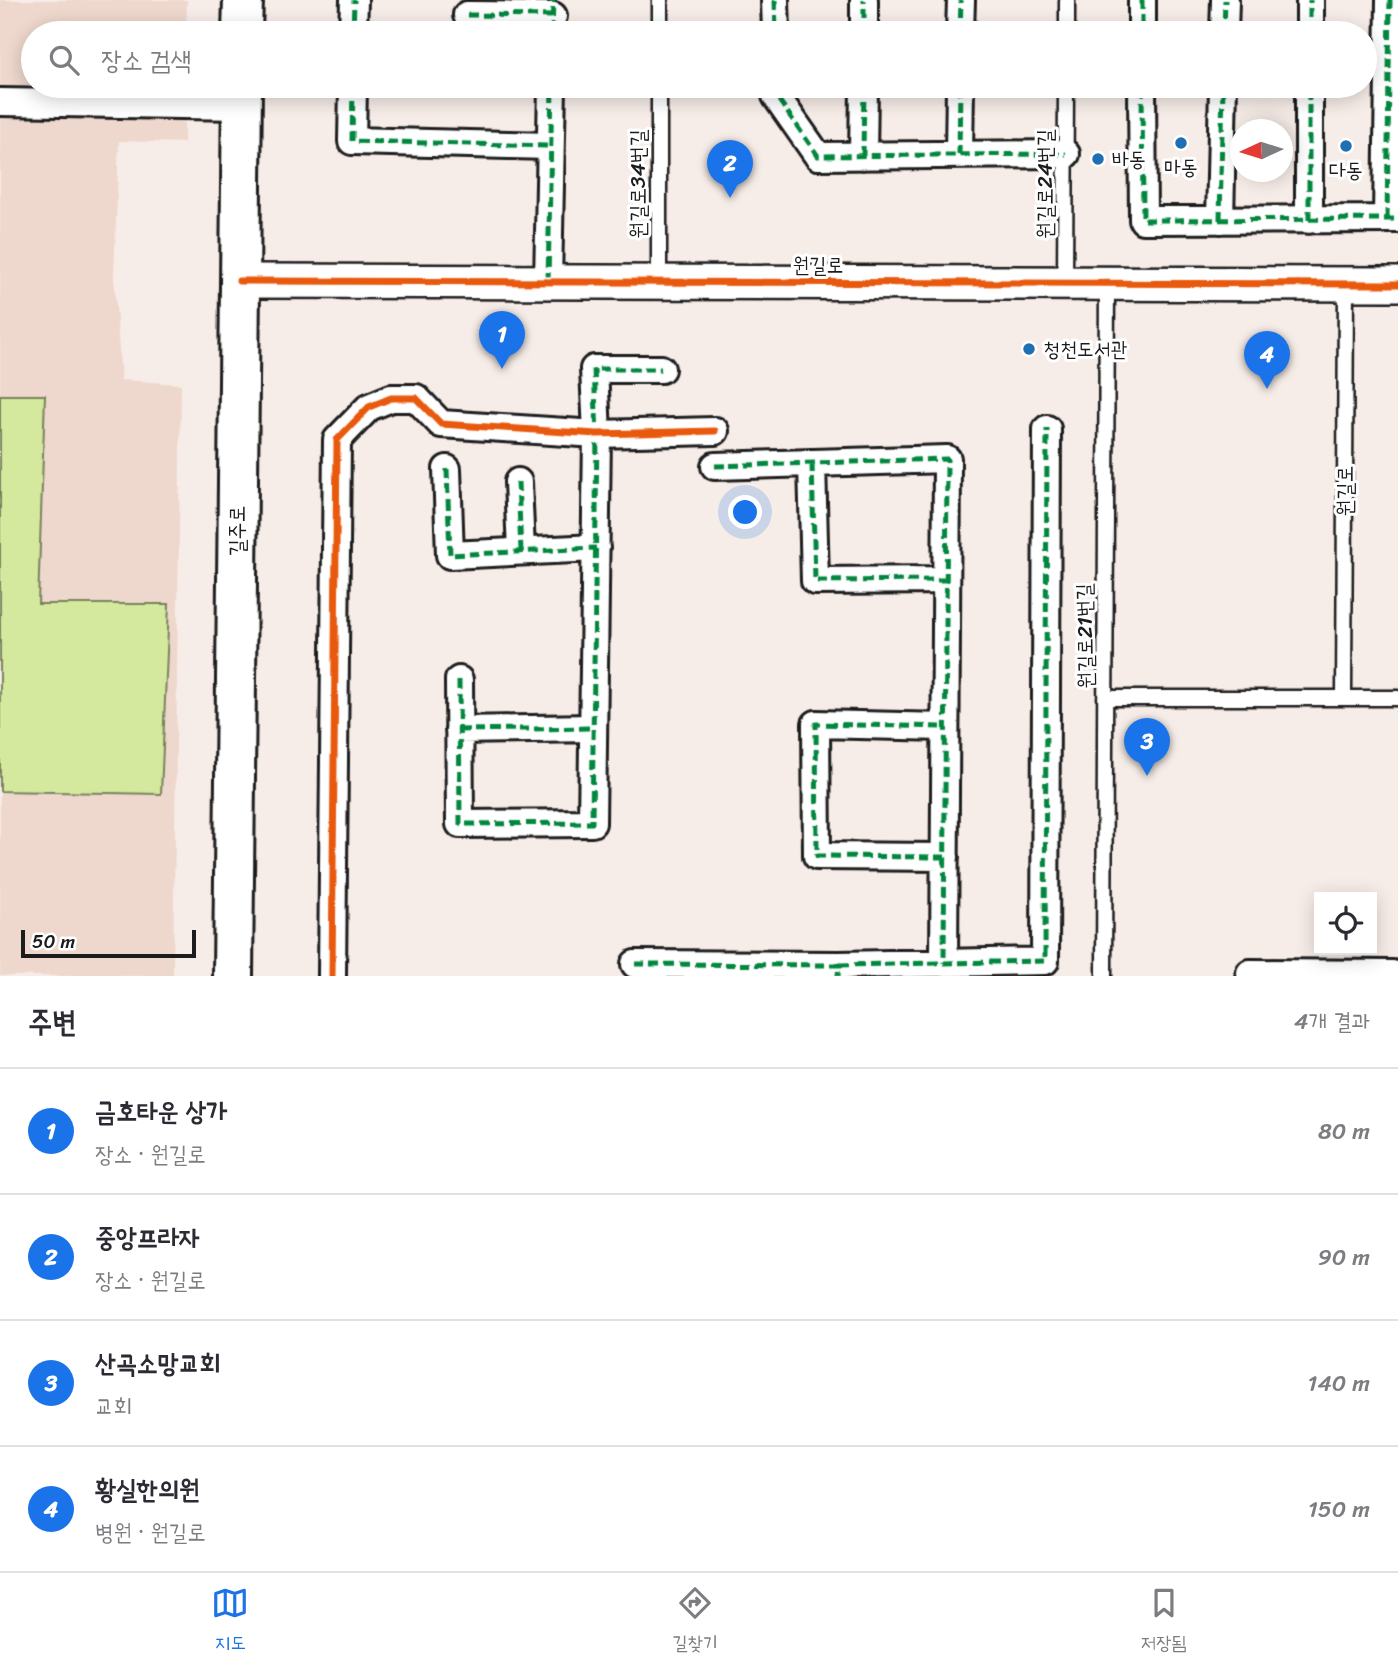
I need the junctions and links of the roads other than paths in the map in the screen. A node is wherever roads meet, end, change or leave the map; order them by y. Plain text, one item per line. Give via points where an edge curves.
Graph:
1 (243, 0) edge
2 (354, 0) edge
3 (660, 0) edge
4 (775, 0) edge
5 (864, 0) edge
6 (961, 0) edge
7 (1067, 0) edge
8 (1142, 0) edge
9 (1225, 0) edge
10 (1310, 0) edge
11 (1390, 0) edge
12 (467, 15) dead end
13 (553, 16) edge
14 (242, 21) edge
15 (353, 21) edge
16 (660, 21) edge
17 (776, 21) edge
18 (864, 21) edge
19 (960, 21) edge
20 (1067, 21) edge
21 (1142, 21) edge
22 (1224, 21) edge
23 (1310, 21) edge
24 (161, 98) edge
25 (242, 98) edge
26 (353, 98) edge
27 (552, 98) edge
28 (660, 98) edge
29 (777, 98) edge
30 (864, 98) edge
31 (960, 98) edge
32 (1066, 98) edge
33 (1142, 98) edge
34 (1223, 98) edge
35 (1309, 98) edge
36 (0, 102) edge
37 (550, 146) junction
38 (1066, 154) junction
39 (959, 155) junction
40 (863, 156) junction
41 (1309, 219) junction
42 (1393, 219) edge
43 (1220, 220) junction
44 (239, 281) junction
45 (548, 282) junction
46 (659, 282) junction
47 (1065, 283) junction
48 (1107, 283) junction
49 (1346, 284) junction
50 (1398, 284) edge
51 (660, 369) dead end
52 (1047, 429) dead end
53 (715, 431) dead end
54 (597, 434) junction
55 (812, 463) junction
56 (715, 466) dead end
57 (447, 469) dead end
58 (518, 482) dead end
59 (596, 548) junction
60 (520, 551) junction
61 (946, 580) junction
62 (459, 680) dead end
63 (1105, 698) junction
64 (1344, 698) junction
65 (1398, 698) edge
66 (945, 727) junction
67 (593, 729) junction
68 (459, 730) junction
69 (945, 857) junction
70 (944, 963) junction
71 (635, 964) dead end
72 (720, 970) edge
73 (838, 970) edge
74 (1250, 973) dead end
75 (233, 976) edge
76 (332, 976) edge
77 (1104, 976) edge
78 (1392, 976) edge

1 - 14 main road
2 - 15 street
3 - 16 lane
4 - 17 street
5 - 18 street
6 - 19 street
7 - 20 lane
8 - 21 street
9 - 22 street
10 - 23 street
11 - 42 street
12 - 13 street
24 - 36 street
25 - 44 main road, 길주로
26 - 37 street via 352,141
27 - 37 street
28 - 46 lane, 원길로34번길
29 - 40 street via 818,156
30 - 40 street
31 - 39 street
32 - 38 lane, 원길로24번길
33 - 43 street via 1143,220
34 - 43 street
35 - 41 street
37 - 45 street
38 - 39 street
38 - 47 lane, 원길로24번길
39 - 40 street
41 - 42 street
41 - 43 street
44 - 45 street, 원길로
44 - 75 main road, 길주로
45 - 46 street, 원길로
46 - 47 street, 원길로
47 - 48 street, 원길로
48 - 49 street, 원길로
48 - 63 lane, 원길로21번길
49 - 50 street, 원길로
49 - 64 lane, 원길로
51 - 54 street via 594,369
52 - 70 street via 1045,961
53 - 54 street
54 - 59 street
54 - 76 street via 441,424 416,398 391,398 369,407 337,440
55 - 56 street
55 - 61 street via 815,581
55 - 61 street via 947,459
57 - 60 street via 450,555
58 - 60 street
59 - 60 street
59 - 67 street
61 - 66 street
62 - 68 street
63 - 64 lane, 원길로21번길
63 - 77 lane
64 - 65 lane, 원길로21번길
66 - 69 street
66 - 69 street via 816,724 817,856
67 - 68 street
67 - 68 street via 592,823 460,824
69 - 70 street
70 - 73 street
71 - 72 street
72 - 73 street
74 - 78 street

